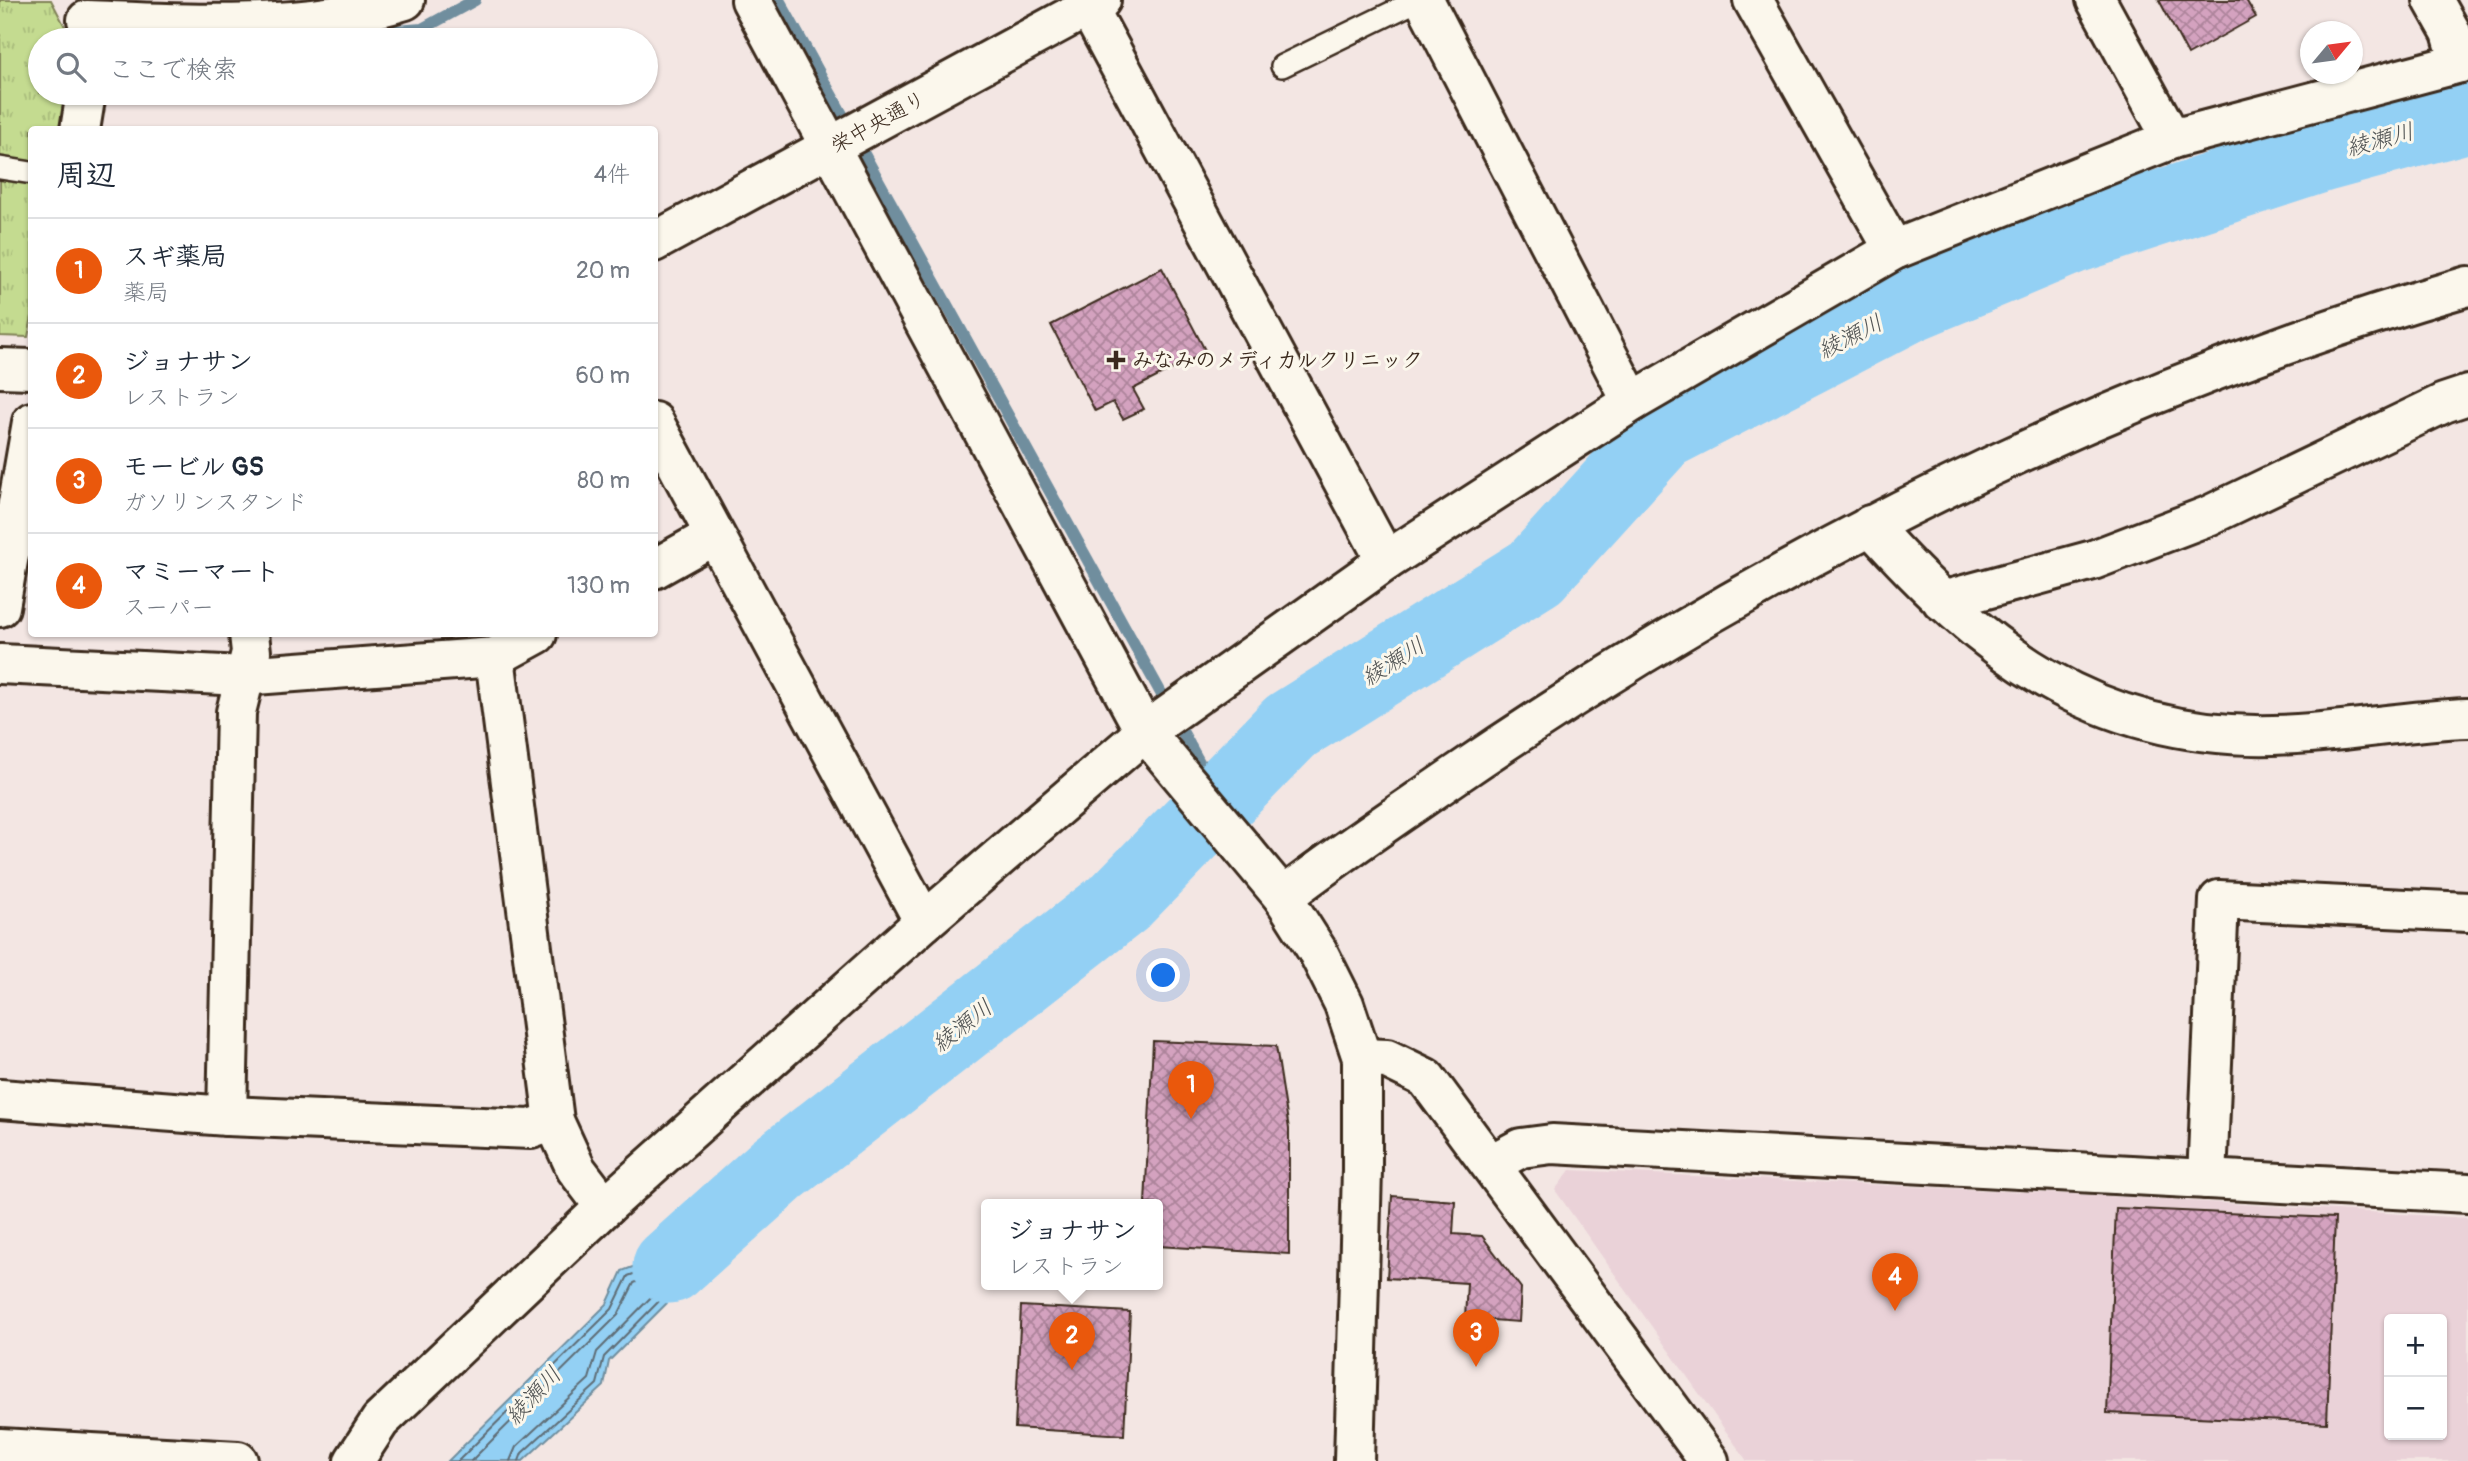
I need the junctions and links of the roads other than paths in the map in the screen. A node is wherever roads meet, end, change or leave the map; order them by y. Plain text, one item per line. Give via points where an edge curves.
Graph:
1 (404, 0) edge
2 (751, 0) edge
3 (1418, 0) edge
4 (1424, 0) edge
5 (1753, 0) edge
6 (2096, 0) edge
7 (2433, 0) edge
8 (1094, 4) edge
9 (83, 20) edge
10 (2464, 62) edge
11 (1282, 66) dead end
12 (84, 105) edge
13 (81, 126) edge
14 (2172, 139) junction
15 (833, 146) junction
16 (0, 167) edge
17 (28, 172) edge
18 (658, 240) edge
19 (1894, 250) junction
20 (2468, 286) edge
21 (0, 368) edge
22 (28, 369) edge
23 (2468, 395) edge
24 (1632, 402) junction
25 (659, 444) edge
26 (28, 445) edge
27 (1870, 525) junction
28 (713, 536) junction
29 (1386, 561) junction
30 (658, 567) edge
31 (1942, 601) junction
32 (0, 607) edge
33 (249, 637) edge
34 (532, 637) edge
35 (495, 657) junction
36 (0, 664) edge
37 (243, 676) junction
38 (2468, 718) edge
39 (1144, 732) junction
40 (1283, 897) junction
41 (2468, 912) edge
42 (924, 922) junction
43 (1362, 1058) junction
44 (0, 1099) edge
45 (227, 1116) junction
46 (554, 1122) junction
47 (1491, 1164) junction
48 (2207, 1179) junction
49 (2468, 1194) edge
50 (606, 1206) junction
51 (0, 1448) edge
52 (238, 1461) edge
53 (354, 1461) edge
54 (1354, 1461) edge
55 (1709, 1461) edge

1 - 9 street via 341,18 211,25
2 - 15 street
3 - 11 lane
4 - 24 street
5 - 19 street
6 - 14 street
7 - 10 street
8 - 15 street, 栄中央通り
8 - 29 street
10 - 14 street
12 - 13 street
14 - 19 street
15 - 18 street, 栄中央通り
15 - 39 street
16 - 17 lane
19 - 24 street
20 - 27 street via 2273,349 2087,424
21 - 22 street
23 - 31 street via 2195,521 2093,560
24 - 29 street
25 - 28 street
26 - 32 street
27 - 31 street
27 - 40 street via 1555,707
28 - 30 street
28 - 42 street
29 - 39 street
31 - 38 street via 1999,650 2083,701 2184,729 2273,735
33 - 37 street via 251,652
34 - 35 street
35 - 37 street
35 - 46 street
36 - 37 street
37 - 45 street via 236,712
39 - 40 street
39 - 42 street
40 - 43 street via 1344,1004
41 - 48 street via 2219,900
42 - 50 street
43 - 47 street via 1387,1059 1426,1077
43 - 54 street
44 - 45 street
45 - 46 street via 531,1129
46 - 50 street via 576,1169
47 - 48 street via 1521,1148 1552,1144
47 - 55 street
48 - 49 street
50 - 53 street via 380,1421
51 - 52 street

